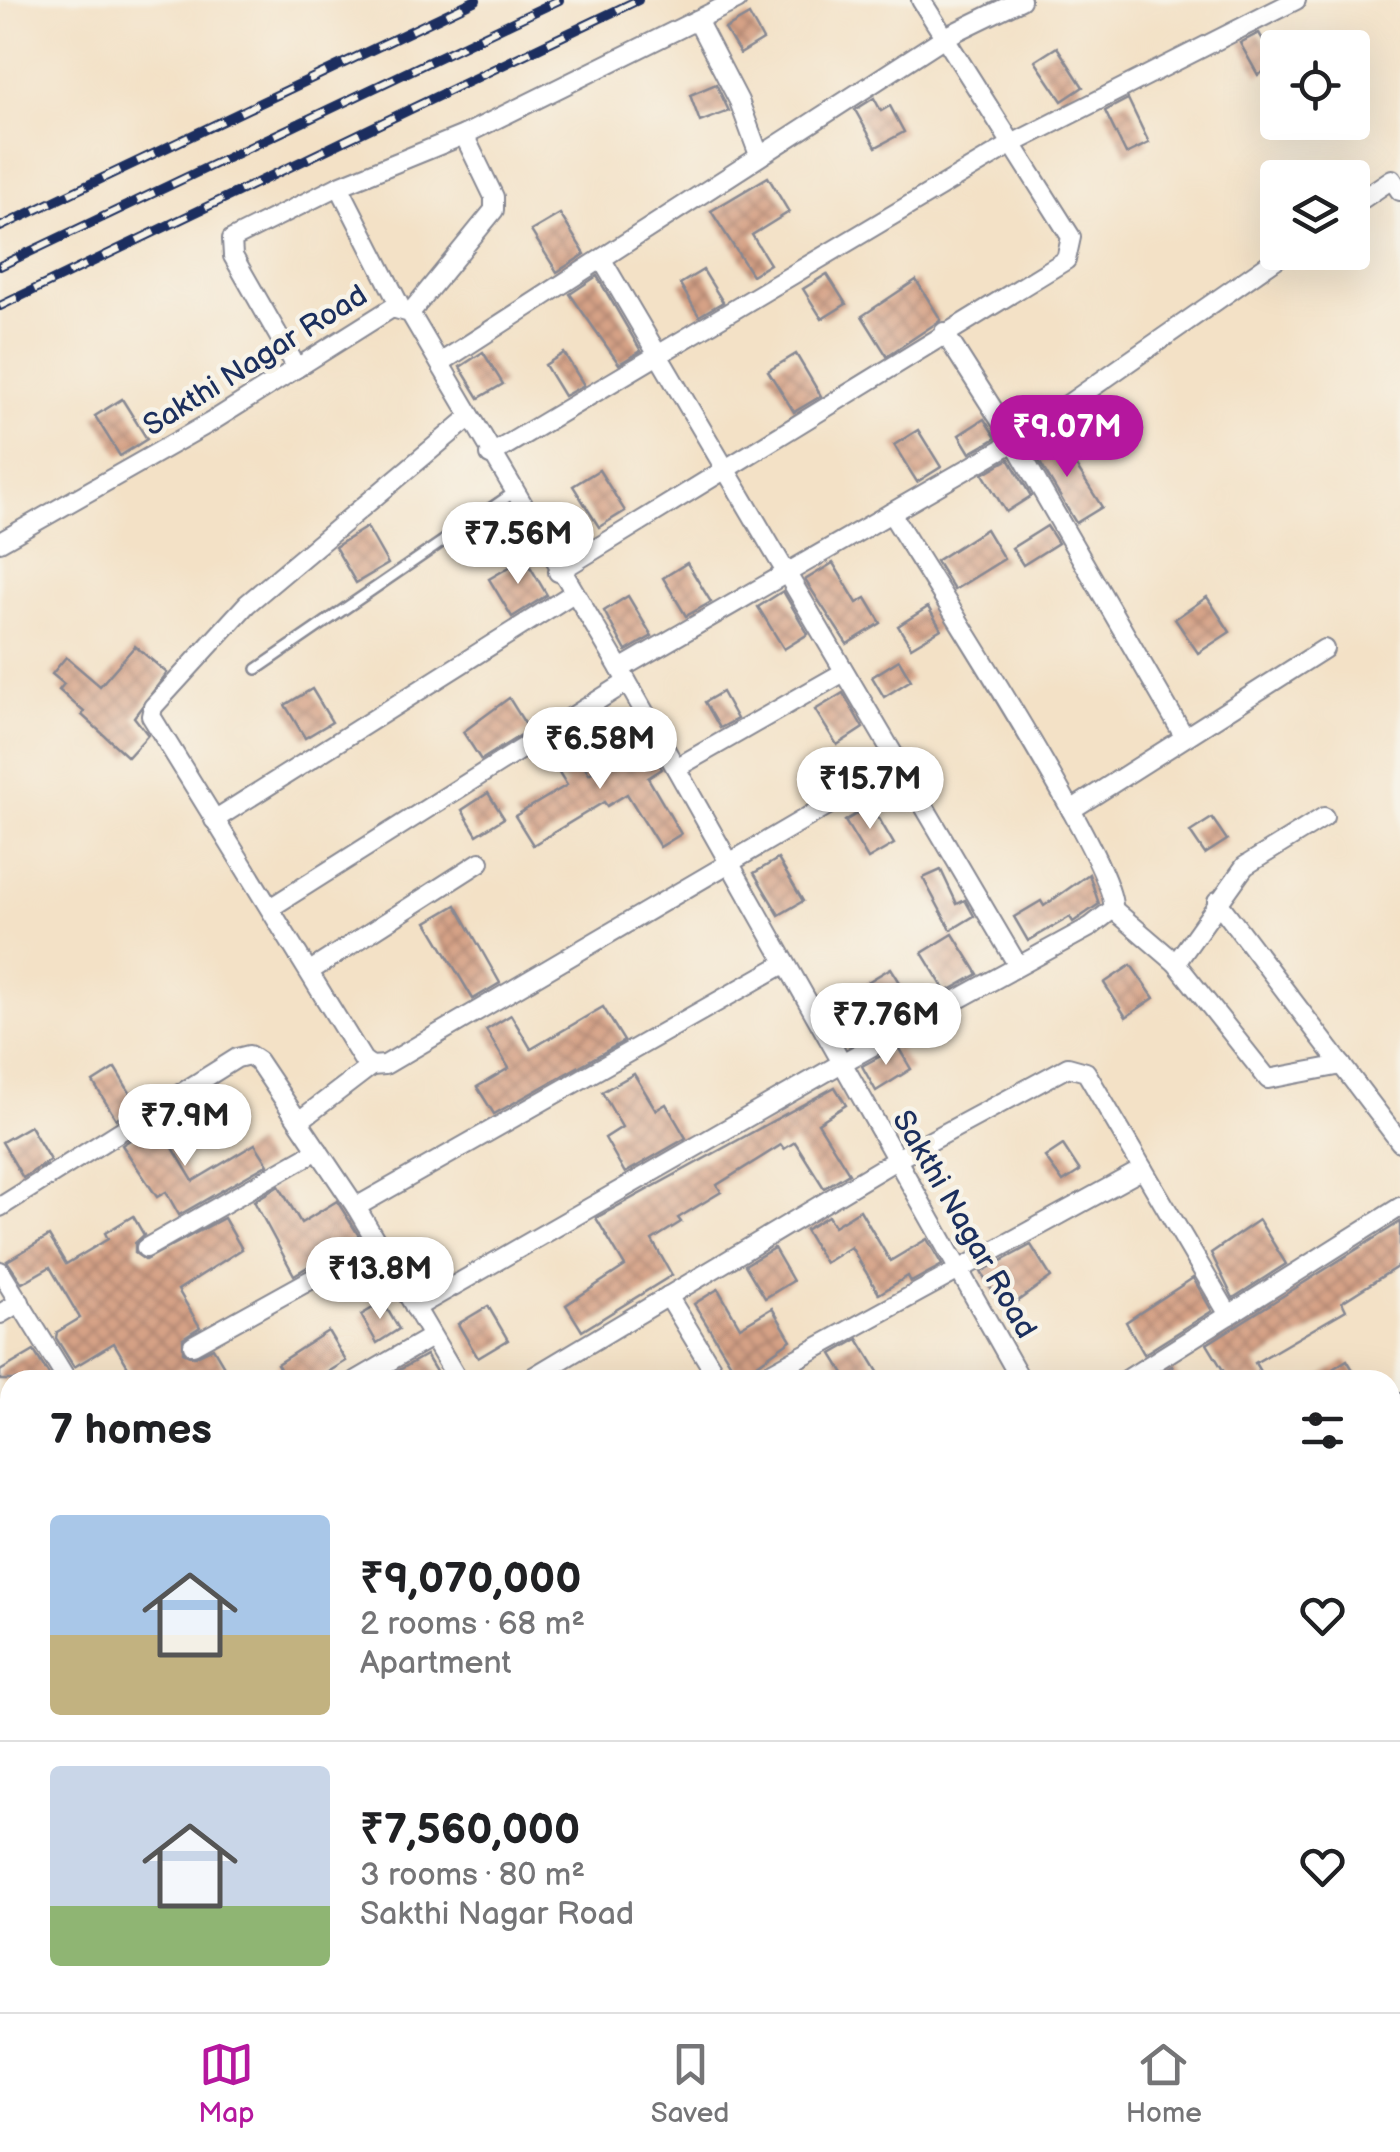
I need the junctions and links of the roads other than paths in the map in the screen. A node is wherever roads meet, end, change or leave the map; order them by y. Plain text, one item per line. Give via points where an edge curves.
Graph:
1 (737, 0) edge
2 (920, 0) edge
3 (1021, 0) edge
4 (1296, 0) edge
5 (697, 20) junction
6 (943, 38) junction
7 (464, 135) junction
8 (1012, 144) junction
9 (759, 155) junction
10 (339, 186) junction
11 (1400, 191) edge
12 (1370, 194) edge
13 (602, 260) junction
14 (1260, 270) edge
15 (406, 311) junction
16 (944, 332) junction
17 (662, 357) junction
18 (440, 363) junction
19 (297, 368) junction
20 (470, 418) junction
21 (1014, 442) junction
22 (490, 455) junction
23 (724, 472) junction
24 (513, 493) junction
25 (891, 513) junction
26 (0, 542) edge
27 (786, 571) junction
28 (558, 572) junction
29 (572, 594) junction
30 (1324, 649) dead end
31 (256, 669) dead end
32 (844, 672) junction
33 (623, 676) junction
34 (1184, 736) junction
35 (898, 764) junction
36 (676, 768) junction
37 (1071, 810) junction
38 (1324, 817) dead end
39 (214, 820) junction
40 (480, 862) dead end
41 (730, 862) junction
42 (1218, 901) junction
43 (270, 908) junction
44 (1113, 910) junction
45 (1176, 963) junction
46 (784, 964) junction
47 (1017, 964) junction
48 (310, 971) junction
49 (840, 1064) junction
50 (1342, 1065) junction
51 (371, 1066) junction
52 (299, 1121) junction
53 (1400, 1142) edge
54 (318, 1150) junction
55 (898, 1158) junction
56 (1142, 1169) junction
57 (1400, 1206) edge
58 (0, 1207) edge
59 (356, 1207) junction
60 (378, 1243) junction
61 (146, 1248) dead end
62 (960, 1266) junction
63 (0, 1270) edge
64 (668, 1296) junction
65 (20, 1302) junction
66 (415, 1308) junction
67 (0, 1314) edge
68 (1230, 1316) junction
69 (430, 1337) junction
70 (193, 1345) dead end
71 (61, 1370) edge
72 (374, 1370) edge
73 (451, 1370) edge
74 (545, 1370) edge
75 (713, 1370) edge
76 (776, 1370) edge
77 (1016, 1370) edge
78 (1142, 1370) edge

1 - 5 street
2 - 6 street
3 - 6 street
4 - 8 street
5 - 7 street
5 - 9 street
6 - 8 street
6 - 9 street
7 - 10 street
7 - 15 street via 494,210
8 - 16 street via 1071,238 1070,252
8 - 17 street
9 - 13 street
10 - 15 street
10 - 19 street via 229,243
11 - 12 street via 1392,179
13 - 17 street
13 - 18 street
14 - 21 street
15 - 18 street, Sakthi Nagar Road
15 - 19 street, Sakthi Nagar Road via 392,308
16 - 21 street
16 - 23 street
17 - 22 street
17 - 23 street
18 - 20 street, Sakthi Nagar Road
19 - 26 street, Sakthi Nagar Road
20 - 22 street, Sakthi Nagar Road
20 - 39 street via 247,604 153,708 154,724
21 - 25 street
21 - 34 street
22 - 24 street, Sakthi Nagar Road
23 - 27 street
23 - 28 street
24 - 28 street, Sakthi Nagar Road
24 - 31 lane
25 - 27 street
25 - 37 street
27 - 32 street
27 - 33 street
28 - 29 street, Sakthi Nagar Road
29 - 33 street, Sakthi Nagar Road
29 - 39 street
30 - 34 street
32 - 35 street
32 - 36 street
33 - 36 street, Sakthi Nagar Road
33 - 43 street
34 - 37 street
35 - 41 street
35 - 47 street
36 - 41 street, Sakthi Nagar Road
37 - 44 street via 1111,886
38 - 42 street via 1261,852
39 - 43 street
40 - 48 street
41 - 46 street, Sakthi Nagar Road
41 - 51 street via 385,1066
42 - 45 street
42 - 50 street
43 - 48 street
44 - 45 street
44 - 47 street
45 - 50 street via 1268,1079
46 - 49 street, Sakthi Nagar Road
46 - 59 street
47 - 49 street
48 - 51 street
49 - 55 street, Sakthi Nagar Road
49 - 66 street
50 - 53 street
51 - 52 street
52 - 54 street
52 - 58 street via 258,1061 237,1058
54 - 59 street
54 - 61 street
55 - 56 street via 1076,1066 1086,1072
55 - 62 street, Sakthi Nagar Road
55 - 64 street
56 - 62 street
56 - 68 street
57 - 68 street
59 - 60 street
60 - 66 street
60 - 70 street
62 - 76 street
62 - 77 street, Sakthi Nagar Road
63 - 65 street
64 - 74 street
64 - 75 street
65 - 67 street
65 - 71 street
66 - 69 street
68 - 78 street
69 - 72 street
69 - 73 street

